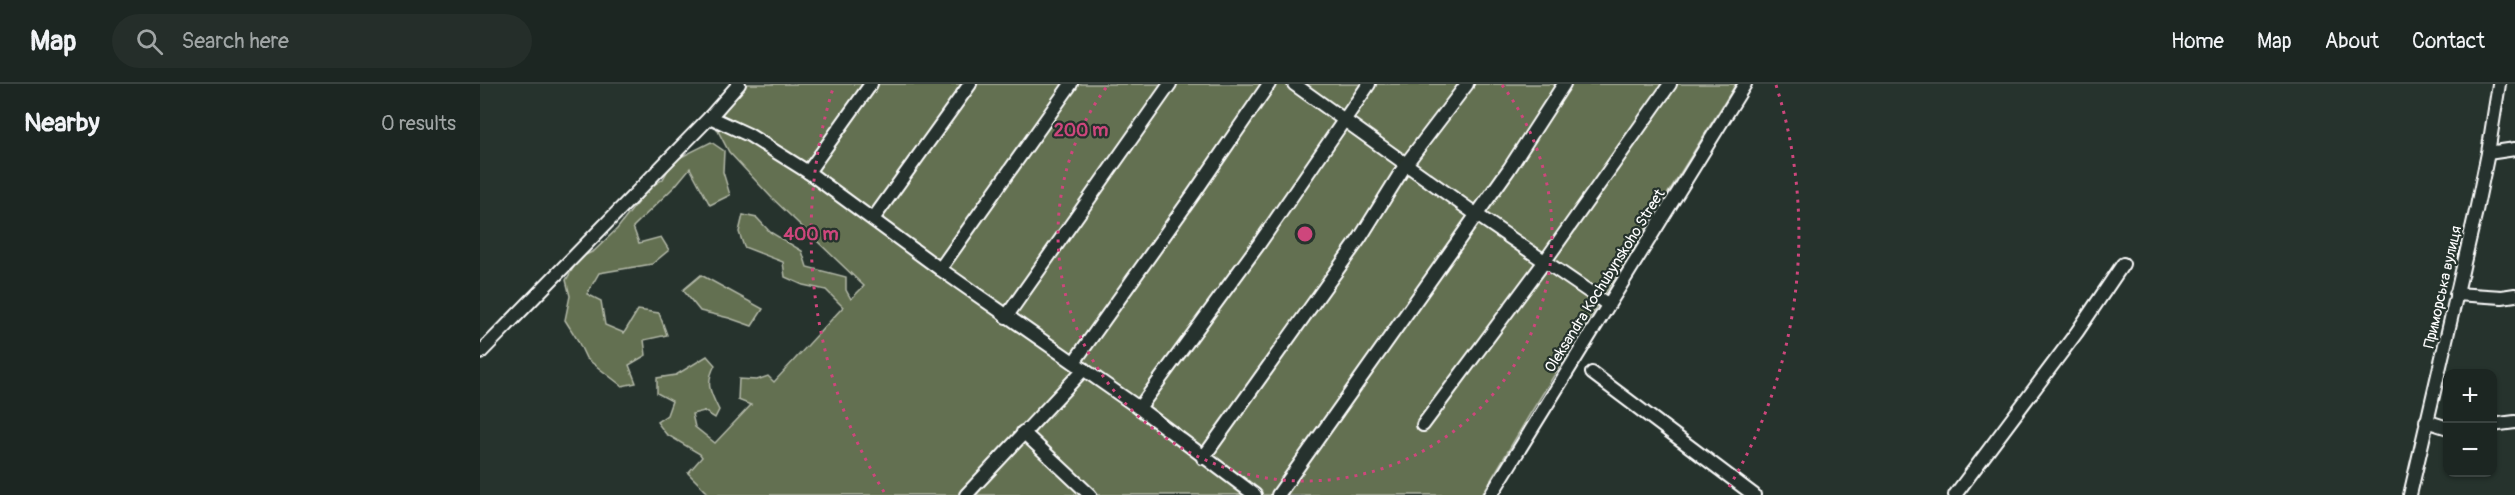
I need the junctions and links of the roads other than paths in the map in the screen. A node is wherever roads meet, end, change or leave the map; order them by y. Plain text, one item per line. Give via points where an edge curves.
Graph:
1 (739, 84) edge
2 (871, 84) edge
3 (970, 84) edge
4 (1071, 84) edge
5 (1170, 84) edge
6 (1269, 84) edge
7 (1294, 84) edge
8 (1369, 84) edge
9 (1467, 84) edge
10 (1564, 84) edge
11 (1670, 84) edge
12 (1745, 84) edge
13 (2499, 84) edge
14 (710, 117) junction
15 (1343, 119) junction
16 (2515, 148) edge
17 (2488, 153) junction
18 (1406, 164) junction
19 (808, 172) junction
20 (1477, 215) junction
21 (873, 219) junction
22 (1545, 261) junction
23 (2123, 264) dead end
24 (940, 270) junction
25 (2456, 294) junction
26 (2515, 295) edge
27 (1607, 304) junction
28 (1006, 316) junction
29 (480, 353) edge
30 (1079, 366) junction
31 (1592, 373) dead end
32 (1139, 408) junction
33 (2427, 421) junction
34 (2515, 422) edge
35 (2497, 424) edge
36 (1423, 425) dead end
37 (2443, 426) edge
38 (1023, 432) junction
39 (1203, 458) junction
40 (969, 494) edge
41 (1090, 495) edge
42 (1255, 495) edge
43 (1278, 495) edge
44 (1491, 495) edge
45 (1754, 495) edge
46 (1955, 495) edge
47 (2410, 495) edge

1 - 14 street
2 - 19 street
3 - 21 street
4 - 24 street
5 - 28 street
6 - 30 street
7 - 15 street
8 - 15 street
9 - 18 street
10 - 20 street
11 - 22 street
12 - 27 street, Oleksandra Kochubynskoho Street
13 - 17 street, Приморська вулиця
14 - 19 street via 749,135
14 - 29 street
15 - 18 street
15 - 32 street
16 - 17 street
17 - 25 street, Приморська вулиця
18 - 20 street
18 - 39 street via 1360,238
19 - 21 street
20 - 22 street
20 - 43 street
21 - 24 street
22 - 27 street
22 - 36 street
23 - 46 street
24 - 28 street
25 - 26 street
25 - 33 street, Приморська вулиця
27 - 44 street, Oleksandra Kochubynskoho Street
28 - 30 street
30 - 32 street
30 - 38 street
31 - 45 street
32 - 39 street
33 - 37 street
33 - 47 street, Приморська вулиця
34 - 35 street
38 - 40 street
38 - 41 street
39 - 42 street

